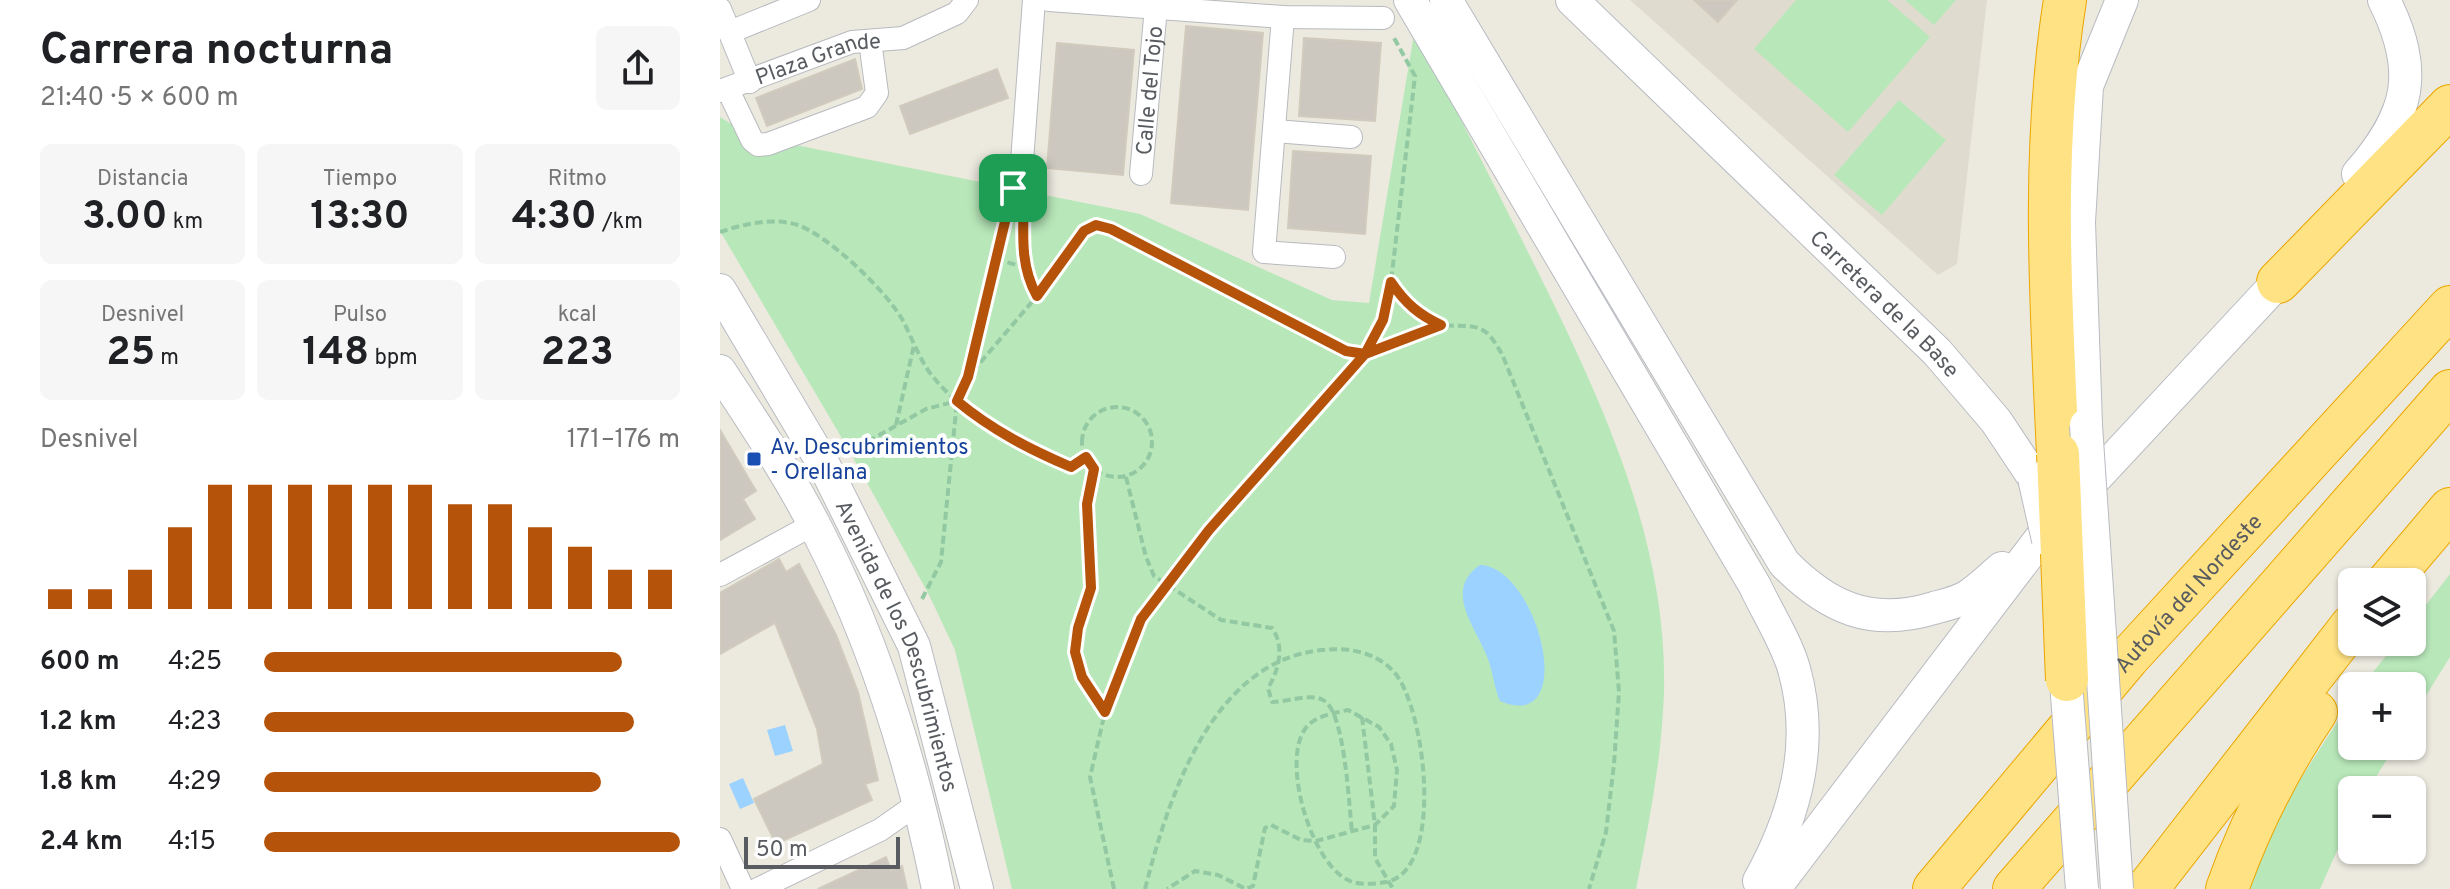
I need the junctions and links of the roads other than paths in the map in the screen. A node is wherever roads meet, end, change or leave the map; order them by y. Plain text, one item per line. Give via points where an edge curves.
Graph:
1 (809, 0) edge
2 (967, 0) edge
3 (1034, 0) edge
4 (1049, 0) edge
5 (1410, 0) edge
6 (1446, 0) edge
7 (1572, 0) edge
8 (2065, 0) edge
9 (2122, 0) edge
10 (2384, 0) edge
11 (1156, 7) junction
12 (720, 9) edge
13 (1283, 17) junction
14 (1383, 18) road end
15 (730, 32) junction
16 (870, 41) junction
17 (750, 82) junction
18 (724, 91) edge
19 (2450, 106) edge
20 (1275, 131) junction
21 (1351, 137) dead end
22 (1022, 161) road end
23 (1141, 174) dead end
24 (1334, 257) dead end
25 (2278, 282) junction
26 (720, 290) edge
27 (2450, 307) edge
28 (720, 371) edge
29 (2450, 391) edge
30 (2059, 453) junction
31 (2450, 509) edge
32 (2047, 530) junction
33 (818, 532) junction
34 (2450, 536) edge
35 (2400, 568) edge
36 (2424, 568) edge
37 (720, 575) edge
38 (2338, 643) edge
39 (2354, 656) edge
40 (2067, 680) joint
41 (920, 802) junction
42 (720, 839) edge
43 (743, 889) edge
44 (758, 889) edge
45 (938, 889) edge
46 (977, 889) edge
47 (1755, 889) edge
48 (1774, 889) edge
49 (1934, 889) edge
50 (2014, 889) edge
51 (2082, 889) edge
52 (2117, 889) edge
53 (2147, 889) edge
54 (2227, 889) edge

1 - 15 street
2 - 16 street, Plaza Grande via 957,13 903,38
3 - 22 street
4 - 11 street
5 - 47 street via 1755,586 1793,667 1805,723 1798,790 1778,847
6 - 32 street via 1784,563 1809,588 1850,612 1918,613 1966,598
7 - 30 street, Carretera de la Base via 1937,352 1996,421
8 - 30 highway via 2053,77 2048,221
9 - 30 street via 2087,86
10 - 25 street via 2403,37 2407,85 2386,142 2322,216
11 - 13 street
11 - 23 street, Calle del Tojo
12 - 15 street, Plaza Grande
13 - 14 street
13 - 20 street
15 - 17 street, Plaza Grande
16 - 17 street, Plaza Grande via 852,42
16 - 18 street via 877,93 867,107 768,144 752,140
17 - 18 street
19 - 25 highway
20 - 21 street
20 - 24 street via 1264,252
25 - 32 street
26 - 46 street, Avenida de los Descubrimientos via 824,465 914,646
27 - 49 highway, Autovía del Nordeste via 2128,658
28 - 33 street, Avenida de los Descubrimientos
29 - 50 highway
30 - 40 highway, bridge
30 - 52 street, bridge
31 - 35 highway
32 - 48 street
33 - 37 street via 803,530
33 - 41 street, Avenida de los Descubrimientos via 879,671
34 - 36 highway
38 - 53 highway
39 - 54 highway via 2291,749 2241,847
40 - 51 street, bridge
41 - 44 street via 880,830
41 - 45 street, Avenida de los Descubrimientos
42 - 43 street

